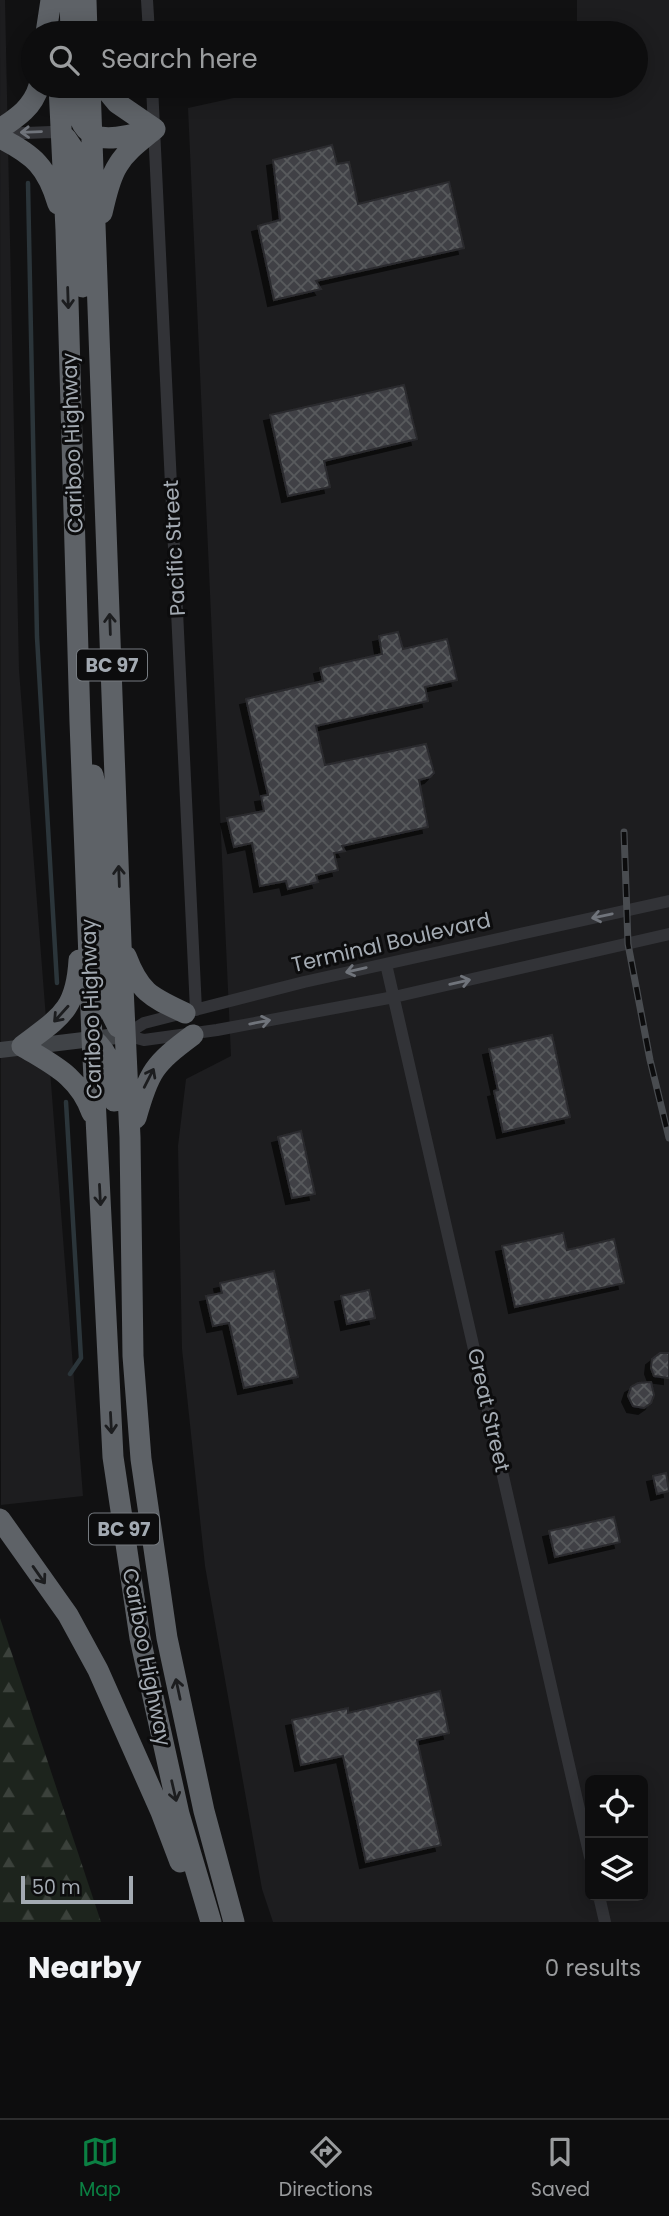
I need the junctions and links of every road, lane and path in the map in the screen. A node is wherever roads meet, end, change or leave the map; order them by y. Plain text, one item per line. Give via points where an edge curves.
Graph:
1 (53, 0) edge
2 (70, 0) edge
3 (86, 0) edge
4 (148, 0) edge
5 (49, 21) edge
6 (56, 21) edge
7 (71, 21) edge
8 (87, 21) edge
9 (149, 21) edge
10 (33, 98) edge
11 (60, 98) edge
12 (76, 98) edge
13 (90, 98) edge
14 (113, 98) edge
15 (153, 98) edge
16 (155, 129) junction
17 (0, 133) edge
18 (61, 134) junction
19 (92, 136) junction
20 (66, 230) junction
21 (96, 234) junction
22 (102, 387) junction
23 (80, 722) junction
24 (85, 853) junction
25 (669, 901) edge
26 (669, 934) edge
27 (121, 944) junction
28 (386, 964) junction
29 (394, 997) junction
30 (190, 1012) junction
31 (125, 1034) junction
32 (193, 1034) junction
33 (92, 1038) junction
34 (22, 1046) junction
35 (0, 1049) edge
36 (97, 1127) junction
37 (130, 1137) junction
38 (133, 1356) junction
39 (0, 1519) edge
40 (586, 1838) edge
41 (600, 1901) edge
42 (204, 1922) edge
43 (211, 1922) edge
44 (234, 1922) edge
45 (605, 1922) edge

1 - 5 highway
1 - 6 highway
2 - 7 highway
3 - 8 highway
4 - 9 street
10 - 17 highway
11 - 18 highway, Cariboo Highway / BC 97
12 - 19 highway via 78,117
13 - 19 highway, Cariboo Highway / BC 97
14 - 16 highway
15 - 16 street, Pacific Street
16 - 19 highway
16 - 21 highway via 118,164
16 - 30 street, Pacific Street
18 -> 17 street
17 - 20 highway via 40,165 53,187
18 - 20 highway, Cariboo Highway / BC 97
18 - 22 highway via 69,140 77,162 87,351
19 - 21 highway, Cariboo Highway / BC 97
20 -> 23 highway, Cariboo Highway / BC 97
21 - 22 highway, Cariboo Highway / BC 97
27 -> 22 highway, Cariboo Highway / BC 97
23 - 24 highway, Cariboo Highway / BC 97
23 - 31 highway via 99,807 111,1013
24 - 33 highway, Cariboo Highway / BC 97
24 -> 34 highway via 75,991 58,1019
25 -> 28 street, Terminal Boulevard
29 -> 26 street, Terminal Boulevard
27 - 30 highway via 140,986 151,996
27 - 31 highway, Cariboo Highway / BC 97
28 - 29 street, Great Street
28 -> 30 street, Terminal Boulevard
32 -> 29 street, Terminal Boulevard
29 - 40 street, Great Street
30 - 31 street, Terminal Boulevard via 144,1023
31 - 32 street, Terminal Boulevard via 144,1040
31 - 33 street, Terminal Boulevard
31 - 37 highway, Cariboo Highway / BC 97
37 -> 32 highway via 151,1073
33 - 34 street, Terminal Boulevard
33 - 36 highway, Cariboo Highway / BC 97
33 - 38 highway via 104,1048 113,1077 125,1341
34 - 35 street, Terminal Boulevard
34 - 36 highway via 78,1084
36 -> 43 highway, Cariboo Highway / BC 97 via 113,1457 140,1638 179,1814
37 - 38 highway, Cariboo Highway / BC 97
44 -> 38 highway, Cariboo Highway / BC 97 via 204,1811 167,1638 141,1459
39 -> 42 highway via 68,1615 98,1670
41 - 45 street

